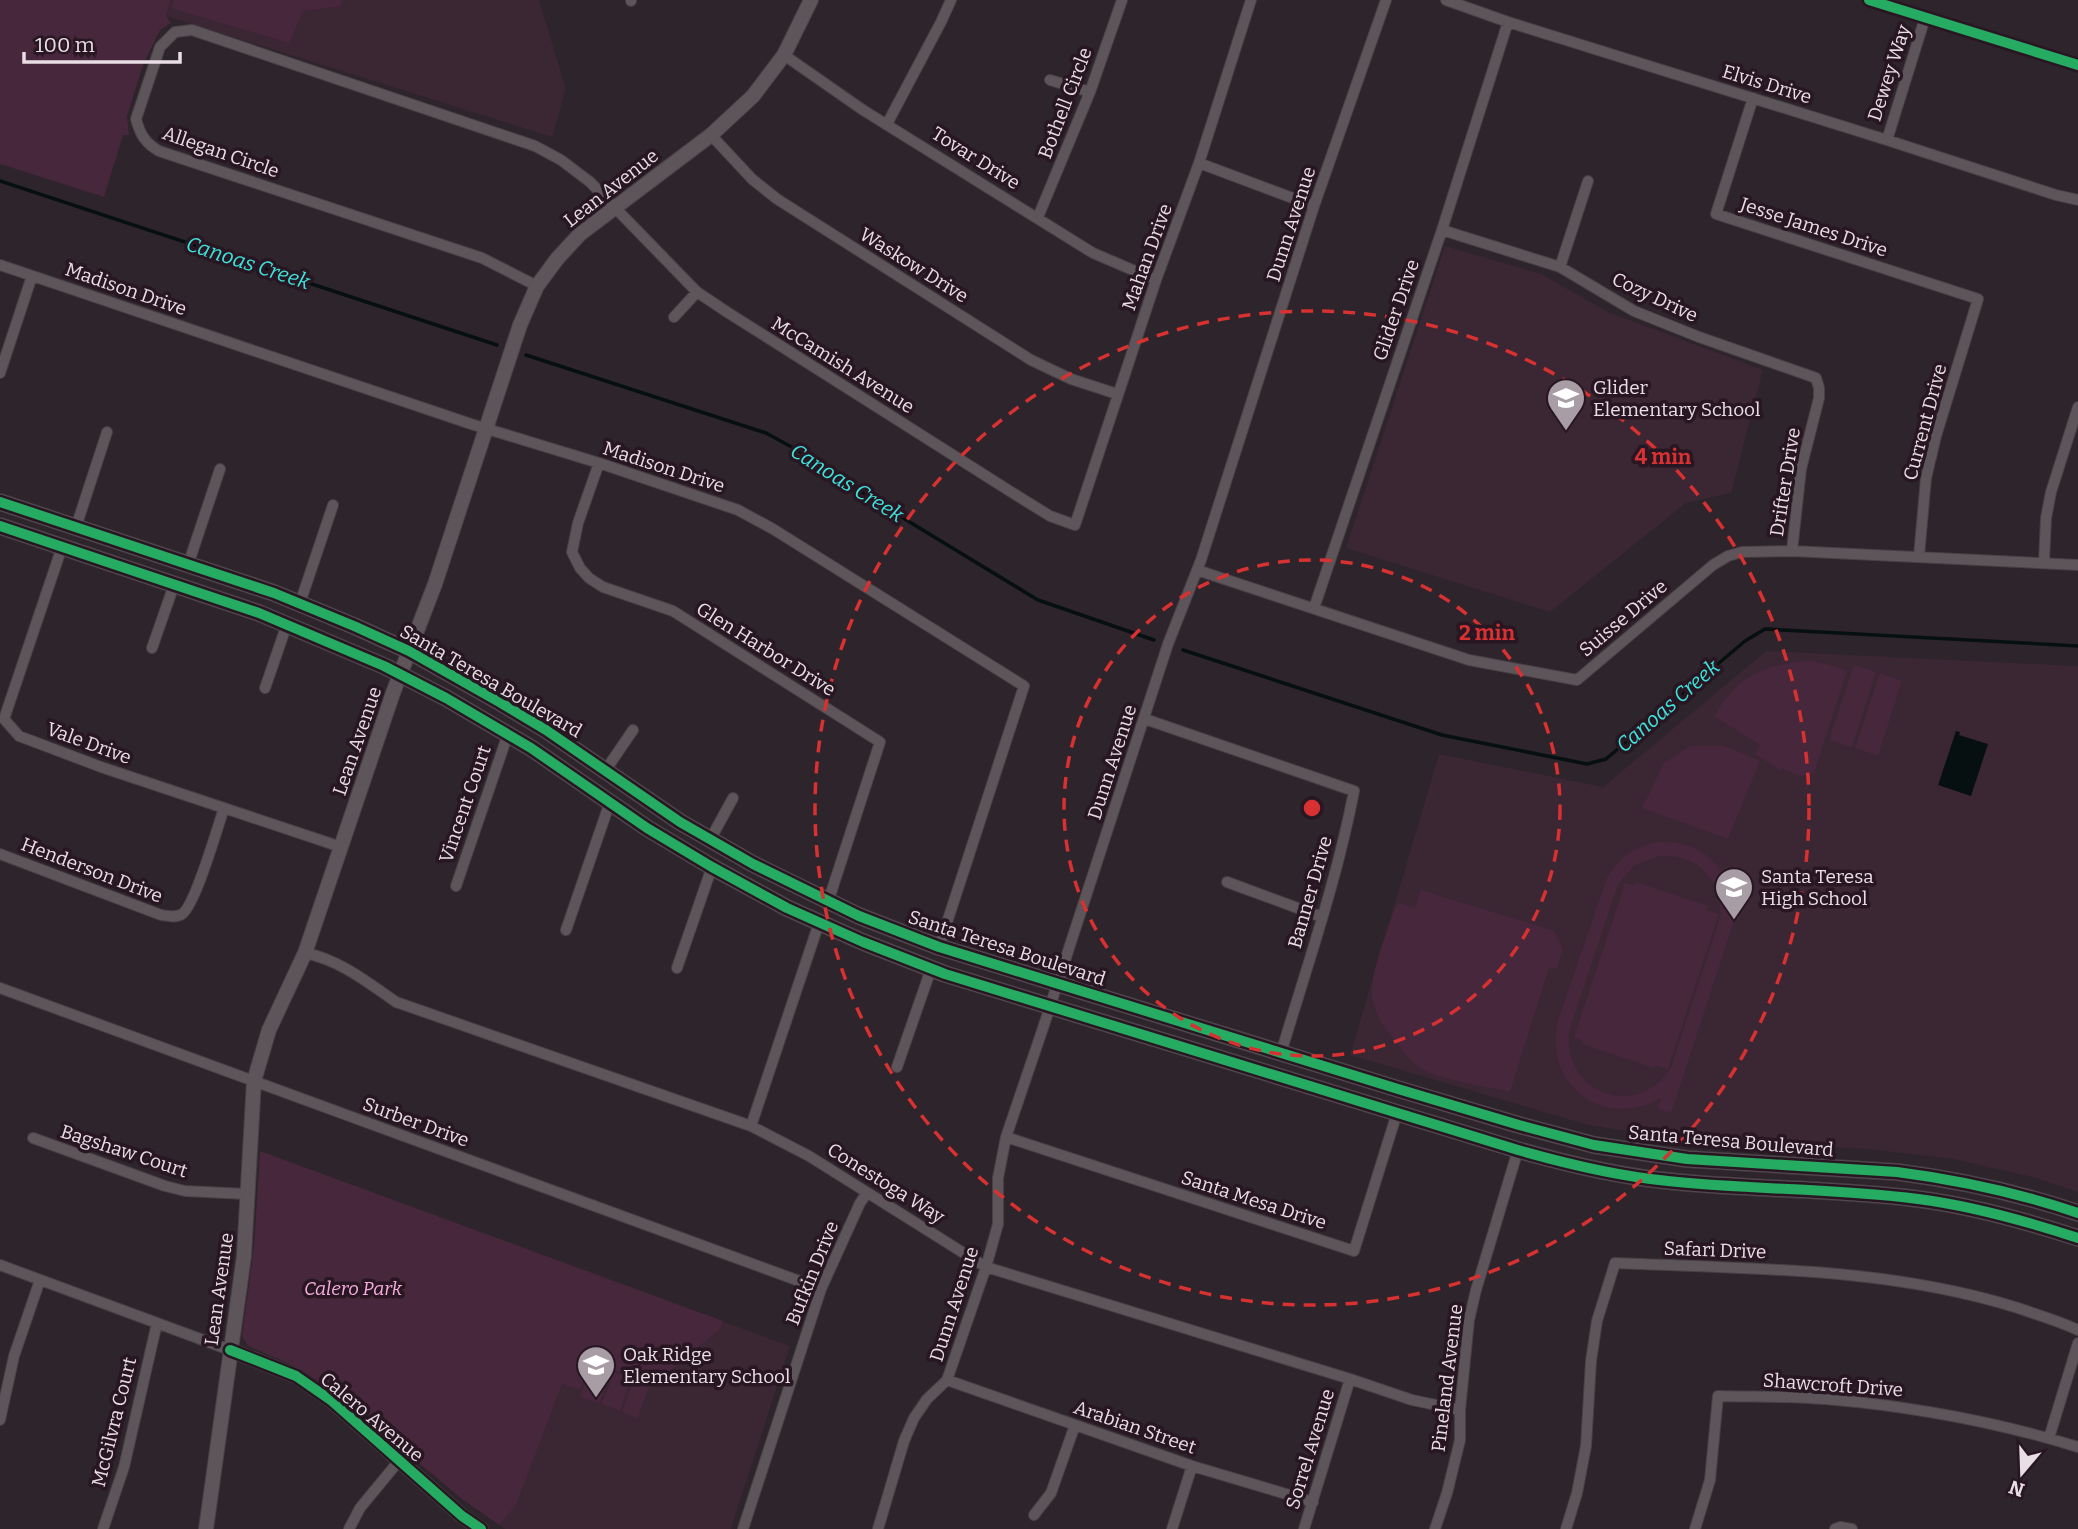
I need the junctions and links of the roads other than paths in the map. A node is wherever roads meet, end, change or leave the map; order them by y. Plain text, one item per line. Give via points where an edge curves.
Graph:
1 (811, 0) edge
2 (951, 0) edge
3 (1122, 0) edge
4 (1251, 0) edge
5 (1386, 0) edge
6 (1446, 0) edge
7 (1869, 0) edge
8 (1925, 18) junction
9 (1508, 22) junction
10 (784, 55) junction
11 (2078, 65) edge
12 (1050, 80) dead end
13 (1090, 92) junction
14 (1753, 98) junction
15 (887, 124) junction
16 (712, 135) junction
17 (1886, 140) junction
18 (1199, 163) junction
19 (1588, 181) dead end
20 (2078, 200) edge
21 (1314, 206) junction
22 (614, 208) junction
23 (1038, 217) junction
24 (1442, 230) junction
25 (0, 265) edge
26 (1560, 267) junction
27 (33, 276) junction
28 (1156, 281) junction
29 (537, 286) junction
30 (697, 292) junction
31 (1978, 299) joint
32 (674, 317) dead end
33 (0, 373) edge
34 (1816, 378) joint
35 (1117, 394) junction
36 (2078, 407) edge
37 (486, 428) junction
38 (107, 432) dead end
39 (599, 463) junction
40 (220, 469) dead end
41 (0, 502) edge
42 (333, 505) dead end
43 (1074, 525) joint
44 (0, 526) edge
45 (76, 527) junction
46 (62, 547) junction
47 (1792, 551) junction
48 (1919, 556) junction
49 (2044, 563) junction
50 (188, 565) junction
51 (2078, 565) edge
52 (1197, 570) junction
53 (174, 585) junction
54 (300, 603) junction
55 (1314, 608) junction
56 (287, 624) junction
57 (152, 648) dead end
58 (409, 652) junction
59 (400, 674) junction
60 (265, 688) dead end
61 (1144, 719) junction
62 (633, 730) dead end
63 (508, 734) junction
64 (605, 771) junction
65 (733, 798) dead end
66 (610, 802) junction
67 (224, 808) junction
68 (710, 840) junction
69 (341, 847) junction
70 (0, 854) edge
71 (712, 867) junction
72 (1227, 882) dead end
73 (456, 886) dead end
74 (828, 902) junction
75 (1322, 917) junction
76 (819, 923) junction
77 (566, 930) dead end
78 (939, 947) junction
79 (305, 953) junction
80 (677, 968) dead end
81 (931, 969) junction
82 (1057, 984) junction
83 (0, 988) edge
84 (1050, 1006) junction
85 (1281, 1053) junction
86 (897, 1068) dead end
87 (254, 1081) junction
88 (1397, 1113) junction
89 (751, 1126) junction
90 (1006, 1137) junction
91 (33, 1138) dead end
92 (1518, 1150) junction
93 (867, 1193) junction
94 (247, 1194) junction
95 (2078, 1213) edge
96 (2078, 1238) edge
97 (0, 1265) edge
98 (986, 1266) junction
99 (40, 1280) junction
100 (821, 1289) junction
101 (157, 1323) junction
102 (2078, 1330) edge
103 (2078, 1343) edge
104 (230, 1350) junction
105 (1350, 1379) junction
106 (947, 1380) junction
107 (1460, 1410) junction
108 (0, 1420) edge
109 (1075, 1425) junction
110 (2049, 1438) junction
111 (2078, 1447) edge
112 (398, 1462) junction
113 (1192, 1466) junction
114 (1313, 1502) junction
115 (1034, 1515) dead end
116 (103, 1529) edge
117 (206, 1529) edge
118 (349, 1529) edge
119 (481, 1529) edge
120 (743, 1529) edge
121 (878, 1529) edge
122 (1172, 1529) edge
123 (1304, 1529) edge
124 (1435, 1529) edge
125 (1566, 1529) edge
126 (1695, 1529) edge
127 (1835, 1529) edge
128 (1852, 1529) edge

1 - 10 street, Lean Avenue
2 - 15 street
3 - 13 street, Bothell Circle
4 - 18 street, Mahan Drive
5 - 21 street, Dunn Avenue
6 - 9 street, Elvis Drive
7 - 8 street
8 - 11 street
8 - 17 street, Dewey Way
9 - 14 street, Elvis Drive
9 - 24 street, Glider Drive
10 - 15 street, Tovar Drive
10 - 16 street, Lean Avenue via 753,96
12 - 13 street
13 - 23 street, Bothell Circle
14 - 17 street, Elvis Drive
14 - 31 street, Jesse James Drive via 1716,214
15 - 23 street, Tovar Drive
16 - 22 street, Lean Avenue
16 - 35 street, Waskow Drive via 777,199 1031,360
17 - 20 street, Elvis Drive
18 - 21 street
18 - 28 street, Mahan Drive
19 - 26 street
21 - 52 street, Dunn Avenue
22 - 29 street, Lean Avenue via 580,234
22 - 29 street, Allegan Circle via 561,160 522,140 192,30 175,32 160,47 136,119 147,144 482,258
22 - 30 street, McCamish Avenue
23 - 28 street, Tovar Drive via 1093,253
24 - 26 street, Cozy Drive
24 - 55 street, Glider Drive
25 - 27 street, Madison Drive
26 - 34 street, Cozy Drive via 1634,311
27 - 33 street
27 - 37 street, Madison Drive
28 - 35 street, Mahan Drive
29 - 37 street, Lean Avenue
30 - 32 street
30 - 43 street, McCamish Avenue via 1016,495
31 - 48 street, Current Drive via 1928,468
34 - 47 street, Drifter Drive via 1819,398 1801,469
35 - 43 street, Mahan Drive
36 - 49 street via 2051,492
37 - 39 street, Madison Drive
37 - 58 street, Lean Avenue
38 - 45 street
39 - 74 street, Glen Harbor Drive via 572,552 589,579 673,611 880,742
39 - 78 street, Madison Drive via 738,510 1024,686
40 - 50 street
41 - 45 main road, Santa Teresa Boulevard
42 - 54 street
44 - 46 main road, Santa Teresa Boulevard
45 - 50 main road, Santa Teresa Boulevard
46 - 53 main road, Santa Teresa Boulevard
46 - 67 street, Vale Drive via 4,719 19,736
47 - 48 street, Suisse Drive
47 - 55 street, Suisse Drive via 1728,556 1577,680 1469,660
48 - 49 street, Suisse Drive
49 - 51 street, Suisse Drive
50 - 54 main road, Santa Teresa Boulevard
52 - 55 street, Suisse Drive
52 - 61 street, Dunn Avenue
53 - 56 main road, Santa Teresa Boulevard
53 - 57 street
54 - 58 main road, Santa Teresa Boulevard
56 - 59 main road, Santa Teresa Boulevard
56 - 60 street
58 - 59 street, Lean Avenue
58 - 64 main road, Santa Teresa Boulevard via 511,709
59 - 63 main road, Santa Teresa Boulevard
59 - 69 street, Lean Avenue
61 - 75 street, Banner Drive via 1354,791
61 - 82 street, Dunn Avenue
62 - 64 street
63 - 66 main road, Santa Teresa Boulevard
63 - 73 street, Vincent Court
64 - 68 main road, Santa Teresa Boulevard
65 - 68 street
66 - 71 main road, Santa Teresa Boulevard
66 - 77 street
67 - 69 street, Vale Drive
67 - 70 street, Henderson Drive via 193,898 184,914 177,916 161,915
68 - 74 main road, Santa Teresa Boulevard
69 - 79 street, Lean Avenue
71 - 76 main road, Santa Teresa Boulevard
71 - 80 street
72 - 75 street
74 - 78 main road, Santa Teresa Boulevard
75 - 85 street, Banner Drive
76 - 81 main road, Santa Teresa Boulevard
76 - 89 street
78 - 82 main road, Santa Teresa Boulevard
79 - 87 street, Lean Avenue via 269,1030
79 - 89 street, Conestoga Way via 346,968 396,1002
81 - 84 main road, Santa Teresa Boulevard
81 - 86 street
82 - 84 street, Dunn Avenue
82 - 85 main road, Santa Teresa Boulevard
83 - 87 street, Surber Drive
84 - 88 main road, Santa Teresa Boulevard
84 - 90 street, Dunn Avenue
85 - 95 main road, Santa Teresa Boulevard via 1594,1145 1687,1159 1926,1175
87 - 94 street, Lean Avenue
87 - 100 street, Surber Drive
88 - 90 street, Santa Mesa Drive via 1354,1251
88 - 92 main road, Santa Teresa Boulevard
89 - 93 street, Conestoga Way
90 - 98 street, Dunn Avenue via 998,1178 998,1224
91 - 94 street, Bagshaw Court via 165,1186
92 - 96 main road, Santa Teresa Boulevard via 1667,1181 1919,1199 2025,1221
92 - 107 street, Pineland Avenue via 1469,1320
93 - 98 street, Conestoga Way
93 - 100 street, Bufkin Drive
94 - 104 street, Lean Avenue via 244,1256
97 - 99 street, Calero Avenue
98 - 105 street, Conestoga Way
98 - 106 street, Dunn Avenue
99 - 101 street, Calero Avenue
99 - 108 street
100 - 120 street, Bufkin Drive
101 - 104 street, Calero Avenue
101 - 116 street, McGilvra Court via 124,1467
102 - 125 street, Safari Drive via 1948,1289 1885,1279 1615,1263 1597,1321 1586,1446
103 - 110 street
104 - 112 street, Calero Avenue via 311,1386
104 - 117 street, Lean Avenue
105 - 107 street, Conestoga Way
105 - 114 street, Sorrel Avenue
106 - 109 street, Arabian Street
106 - 121 street, Dunn Avenue via 914,1418
107 - 124 street, Pineland Avenue via 1460,1440
109 - 113 street, Arabian Street
109 - 115 street via 1051,1493
110 - 111 street, Shawcroft Drive
110 - 126 street, Shawcroft Drive via 1912,1409 1823,1399 1718,1396 1710,1480
112 - 118 street via 360,1508
112 - 119 street, Calero Avenue
113 - 114 street, Arabian Street
113 - 122 street
114 - 123 street, Sorrel Avenue
127 - 128 street

